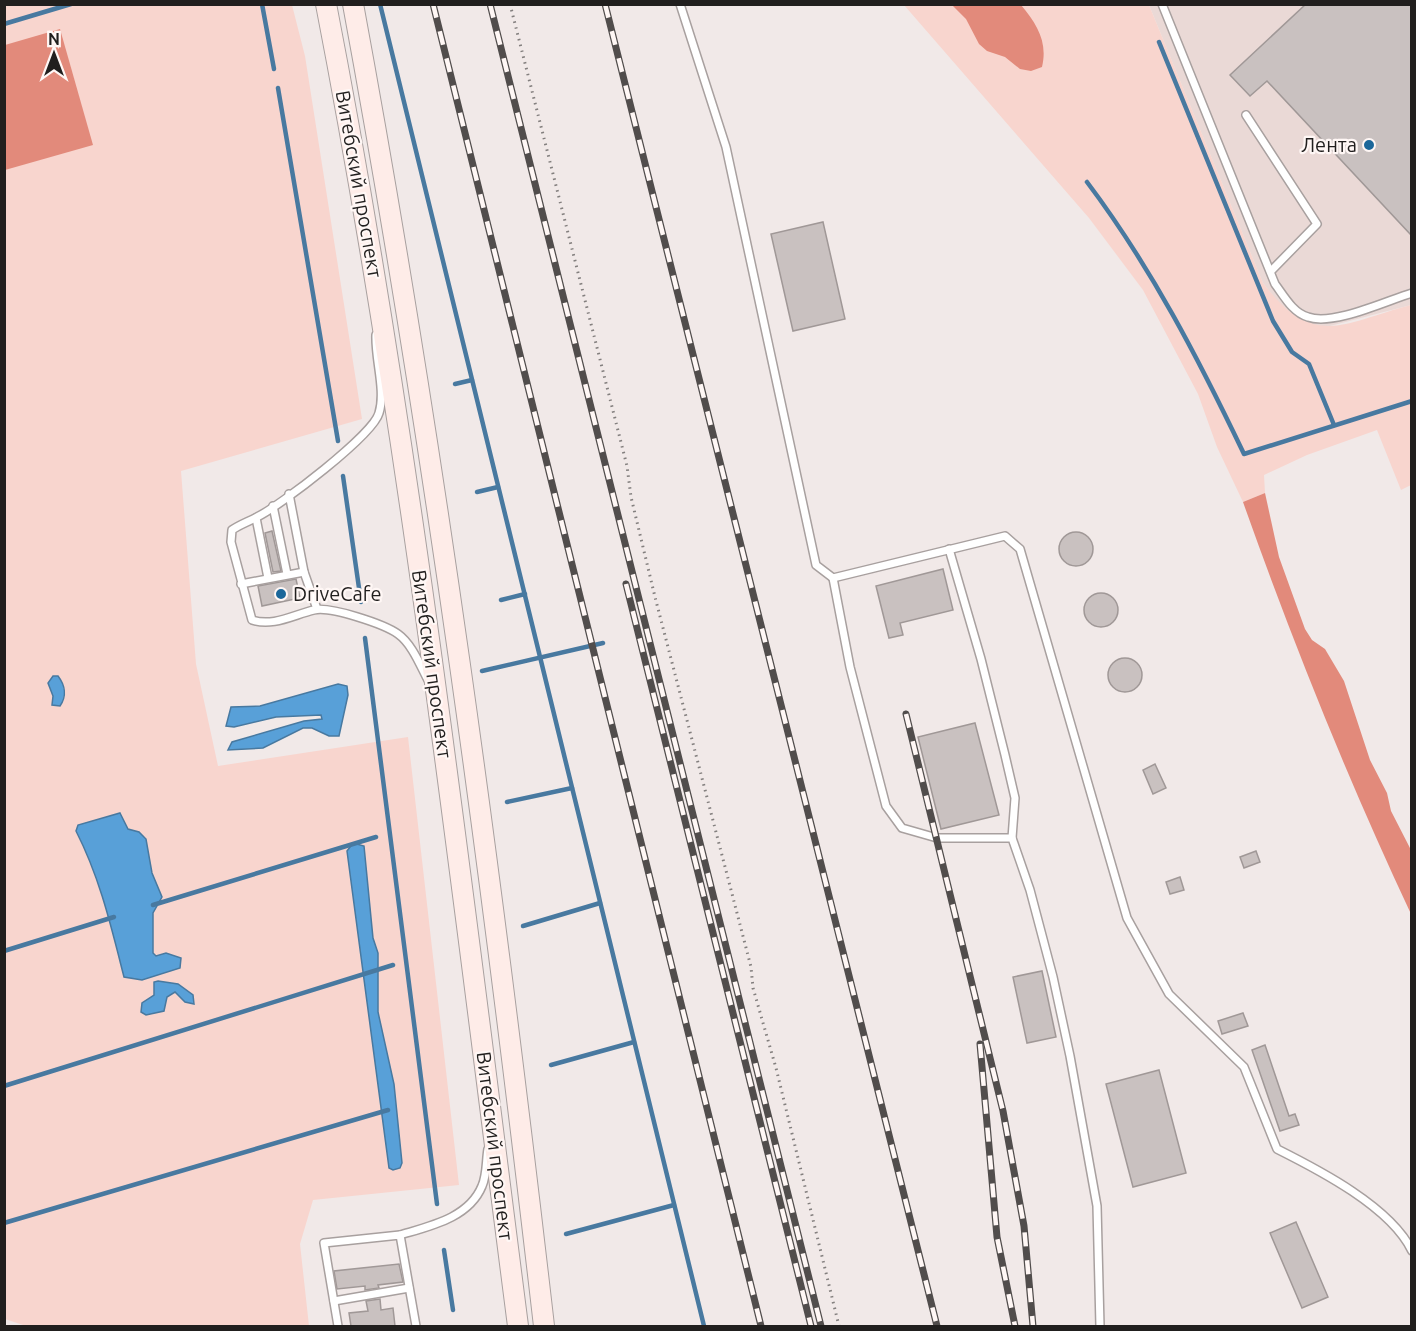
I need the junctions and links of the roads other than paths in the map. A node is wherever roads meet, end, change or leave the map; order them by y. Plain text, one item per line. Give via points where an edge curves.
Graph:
1 (326, 4) edge
2 (353, 4) edge
3 (680, 4) edge
4 (1172, 4) edge
5 (1163, 8) edge
6 (1246, 116) dead end
7 (1271, 271) junction
8 (378, 287) junction
9 (1412, 292) edge
10 (289, 494) junction
11 (273, 506) junction
12 (256, 518) junction
13 (949, 549) junction
14 (304, 572) junction
15 (287, 574) junction
16 (268, 578) junction
17 (833, 578) junction
18 (241, 584) junction
19 (317, 609) junction
20 (437, 698) junction
21 (1012, 838) junction
22 (492, 1123) junction
23 (400, 1235) junction
24 (1412, 1251) edge
25 (409, 1288) junction
26 (334, 1301) junction
27 (338, 1326) edge
28 (416, 1326) edge
29 (518, 1326) edge
30 (544, 1326) edge
31 (1100, 1326) edge

1 - 8 main road, Витебский проспект
2 - 30 main road, Витебский проспект via 436,492
3 - 17 lane via 726,147 816,565
4 - 5 lane
5 - 7 lane
6 - 7 lane via 1317,224
7 - 9 lane via 1275,284 1295,309 1315,319 1328,319
8 - 10 lane via 375,344 381,404 375,423
8 - 20 main road, Витебский проспект
10 - 11 lane
10 - 14 lane
11 - 12 lane
11 - 15 lane
12 - 16 lane
12 - 18 lane via 232,530
13 - 17 lane
13 - 21 lane via 1015,798
13 - 24 lane via 1005,536 1020,549 1127,918 1169,994 1244,1068 1277,1149 1339,1181 1404,1235
14 - 15 lane
14 - 19 lane
15 - 16 lane
16 - 18 lane
17 - 21 lane via 850,667 886,806 902,828 937,838
18 - 19 lane via 252,620 263,624
19 - 20 lane via 339,612 398,633
20 - 22 main road, Витебский проспект
21 - 31 lane via 1051,966 1097,1206
22 - 23 lane via 483,1185 477,1196 446,1220
22 - 29 main road, Витебский проспект
23 - 25 lane
23 - 26 lane via 324,1243
25 - 26 lane
25 - 28 lane
26 - 27 lane

